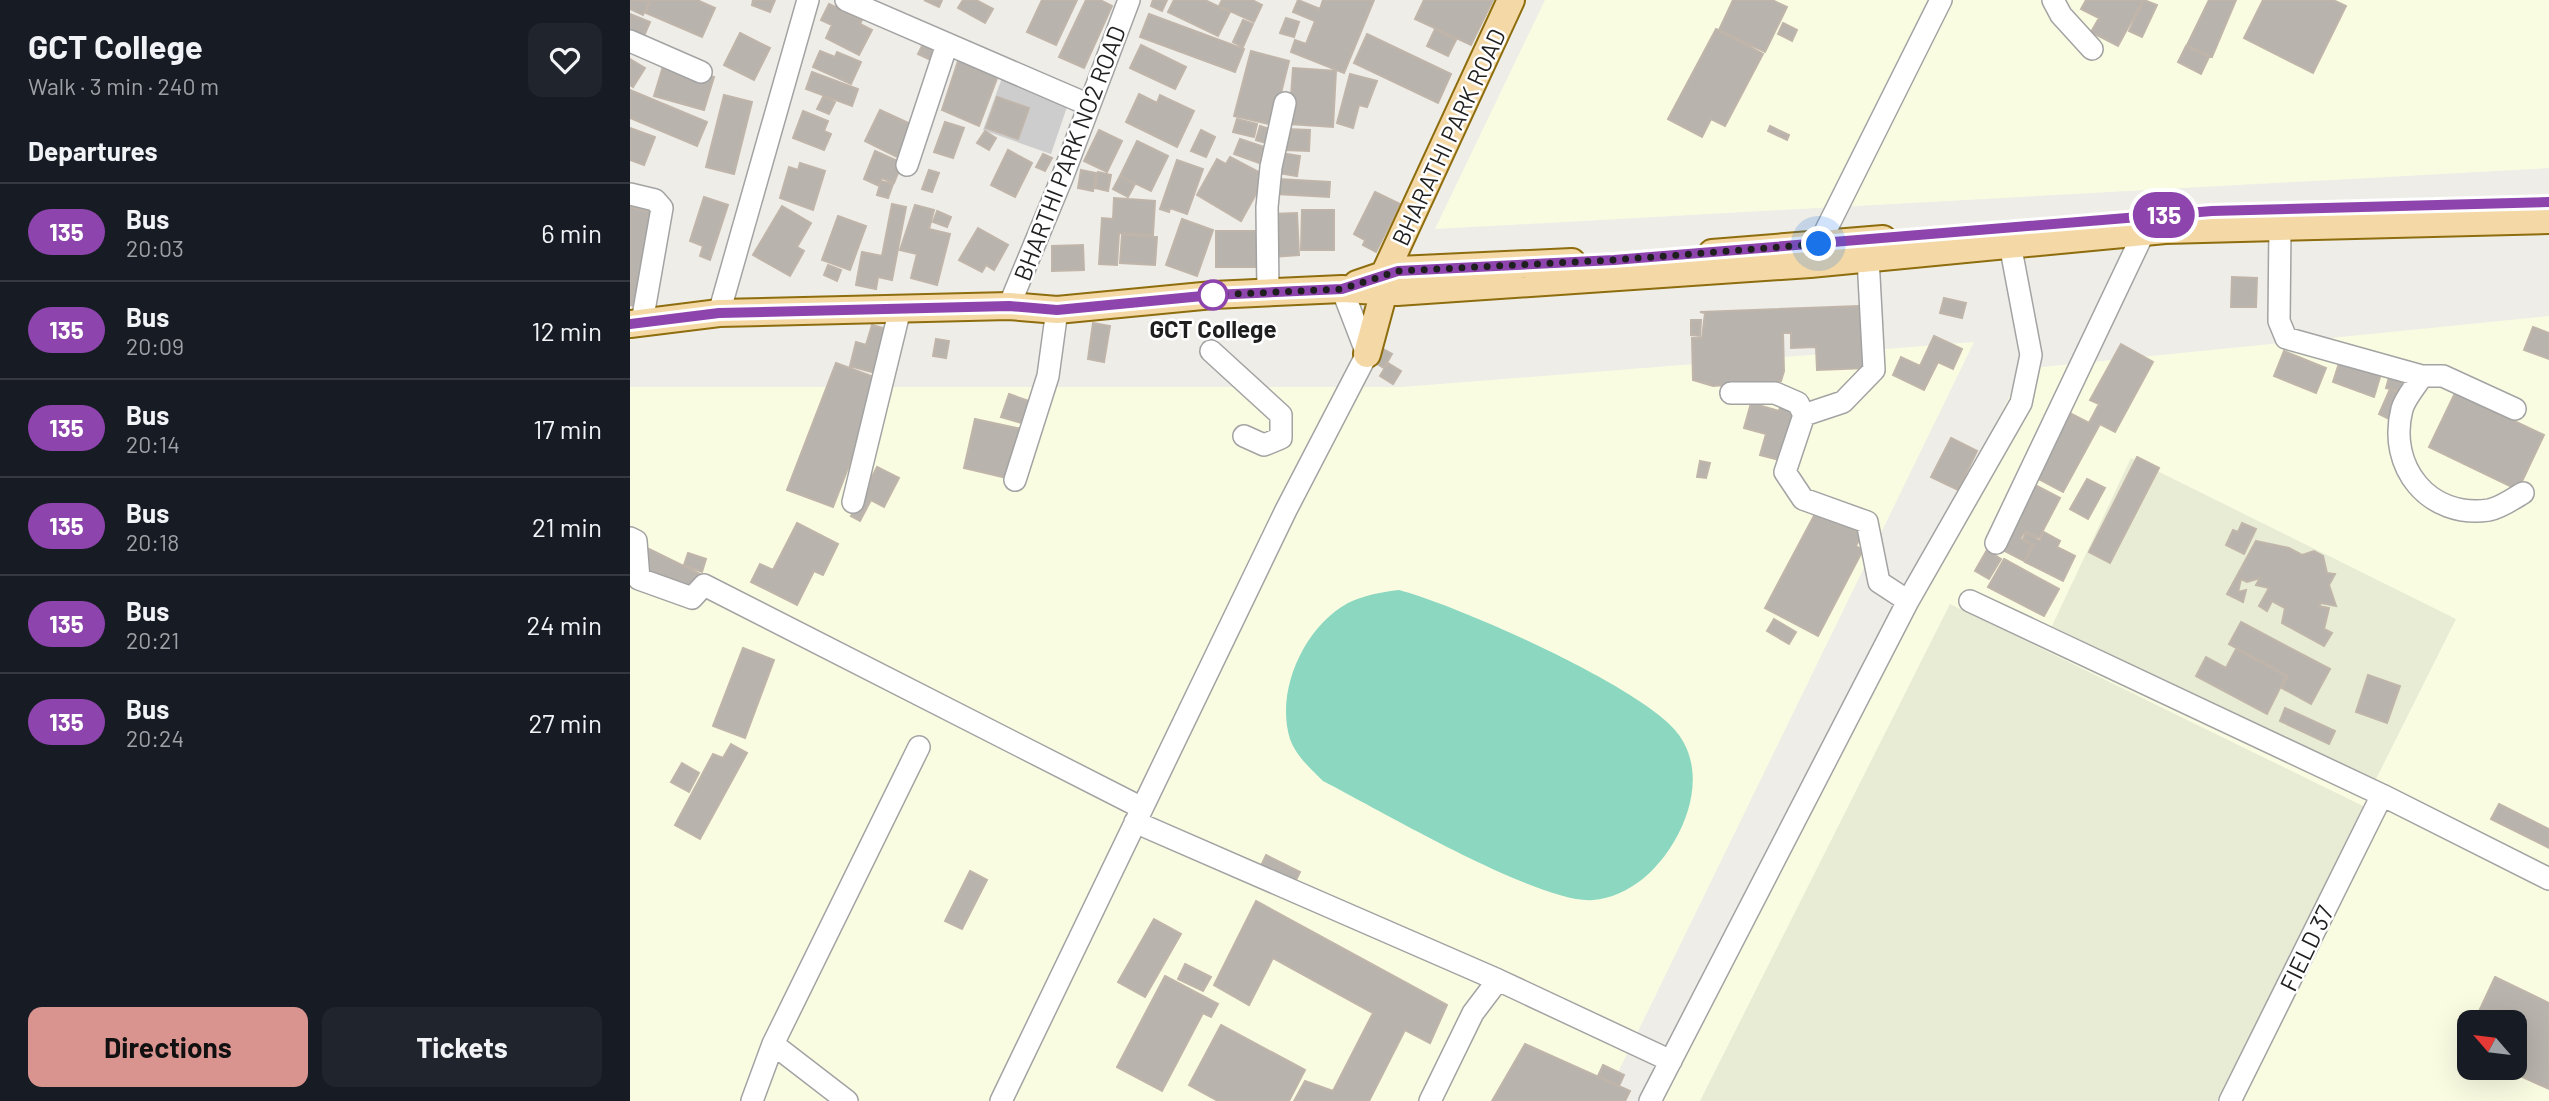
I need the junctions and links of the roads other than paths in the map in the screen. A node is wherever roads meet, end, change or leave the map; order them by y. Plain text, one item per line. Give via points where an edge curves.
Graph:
1 (808, 0) edge
2 (846, 0) edge
3 (1129, 0) edge
4 (1511, 0) edge
5 (1941, 0) edge
6 (2062, 5) edge
7 (887, 8) edge
8 (630, 41) edge
9 (947, 44) junction
10 (2092, 48) dead end
11 (701, 72) dead end
12 (1284, 103) dead end
13 (1089, 105) junction
14 (907, 165) dead end
15 (630, 194) edge
16 (2549, 202) edge
17 (2549, 220) edge
18 (2280, 226) junction
19 (2144, 232) junction
20 (1819, 244) junction
21 (2010, 244) junction
22 (1868, 258) junction
23 (1384, 283) junction
24 (1342, 289) junction
25 (1268, 292) junction
26 (1009, 306) junction
27 (900, 309) junction
28 (1057, 310) junction
29 (719, 313) junction
30 (636, 323) edge
31 (1211, 351) dead end
32 (1367, 354) junction
33 (2422, 376) junction
34 (1731, 393) dead end
35 (2515, 409) dead end
36 (1804, 415) junction
37 (1244, 436) dead end
38 (1281, 438) junction
39 (1314, 455) junction
40 (1015, 480) dead end
41 (2523, 493) dead end
42 (853, 502) dead end
43 (630, 538) edge
44 (1996, 543) dead end
45 (1908, 601) junction
46 (1970, 601) dead end
47 (919, 747) dead end
48 (2382, 795) junction
49 (1139, 815) junction
50 (2549, 878) edge
51 (1498, 980) junction
52 (773, 1044) junction
53 (1671, 1060) junction
54 (752, 1101) edge
55 (847, 1101) edge
56 (1001, 1101) edge
57 (1430, 1101) edge
58 (1650, 1101) edge
59 (2230, 1101) edge

1 - 29 street
2 - 7 street
3 - 13 street, BHARTHI PARK NO2 ROAD
4 - 23 main road, BHARATHI PARK ROAD
5 - 20 street
6 - 10 street
7 - 9 street
8 - 11 street
9 - 13 street
9 - 14 street
12 - 25 street via 1267,207
13 - 26 street, BHARTHI PARK NO2 ROAD
15 - 30 street via 655,200 662,208
16 - 20 main road via 2212,211
17 - 18 main road
18 - 19 main road
18 - 33 street via 2279,321 2286,338
19 - 21 main road
19 - 44 street
20 - 23 main road via 1398,271
21 - 22 main road
21 - 45 street via 2031,355 2021,403
22 - 23 main road
22 - 36 street via 1874,370 1843,402
23 - 24 main road
23 - 32 main road, BHARATHI PARK ROAD
24 - 25 main road
24 - 32 street
25 - 28 main road
26 - 27 main road
26 - 28 main road
27 - 29 main road
27 - 42 street
28 - 40 street via 1048,376
29 - 30 main road
31 - 38 street via 1281,415
32 - 39 street
33 - 35 street via 2443,376
33 - 41 street via 2403,409 2401,441 2405,462 2426,496 2455,510 2479,510
34 - 36 street via 1775,393 1798,403
36 - 45 street via 1785,472 1803,499 1867,522 1880,582
37 - 38 street via 1264,445
38 - 39 street
39 - 49 street
43 - 49 street via 636,541 639,579 692,598 704,585
45 - 53 street
46 - 48 street
47 - 52 street
48 - 50 street
48 - 59 street, FIELD 37
49 - 51 street
49 - 56 street
51 - 53 street
51 - 57 street via 1473,1013
52 - 54 street
52 - 55 street
53 - 58 street

